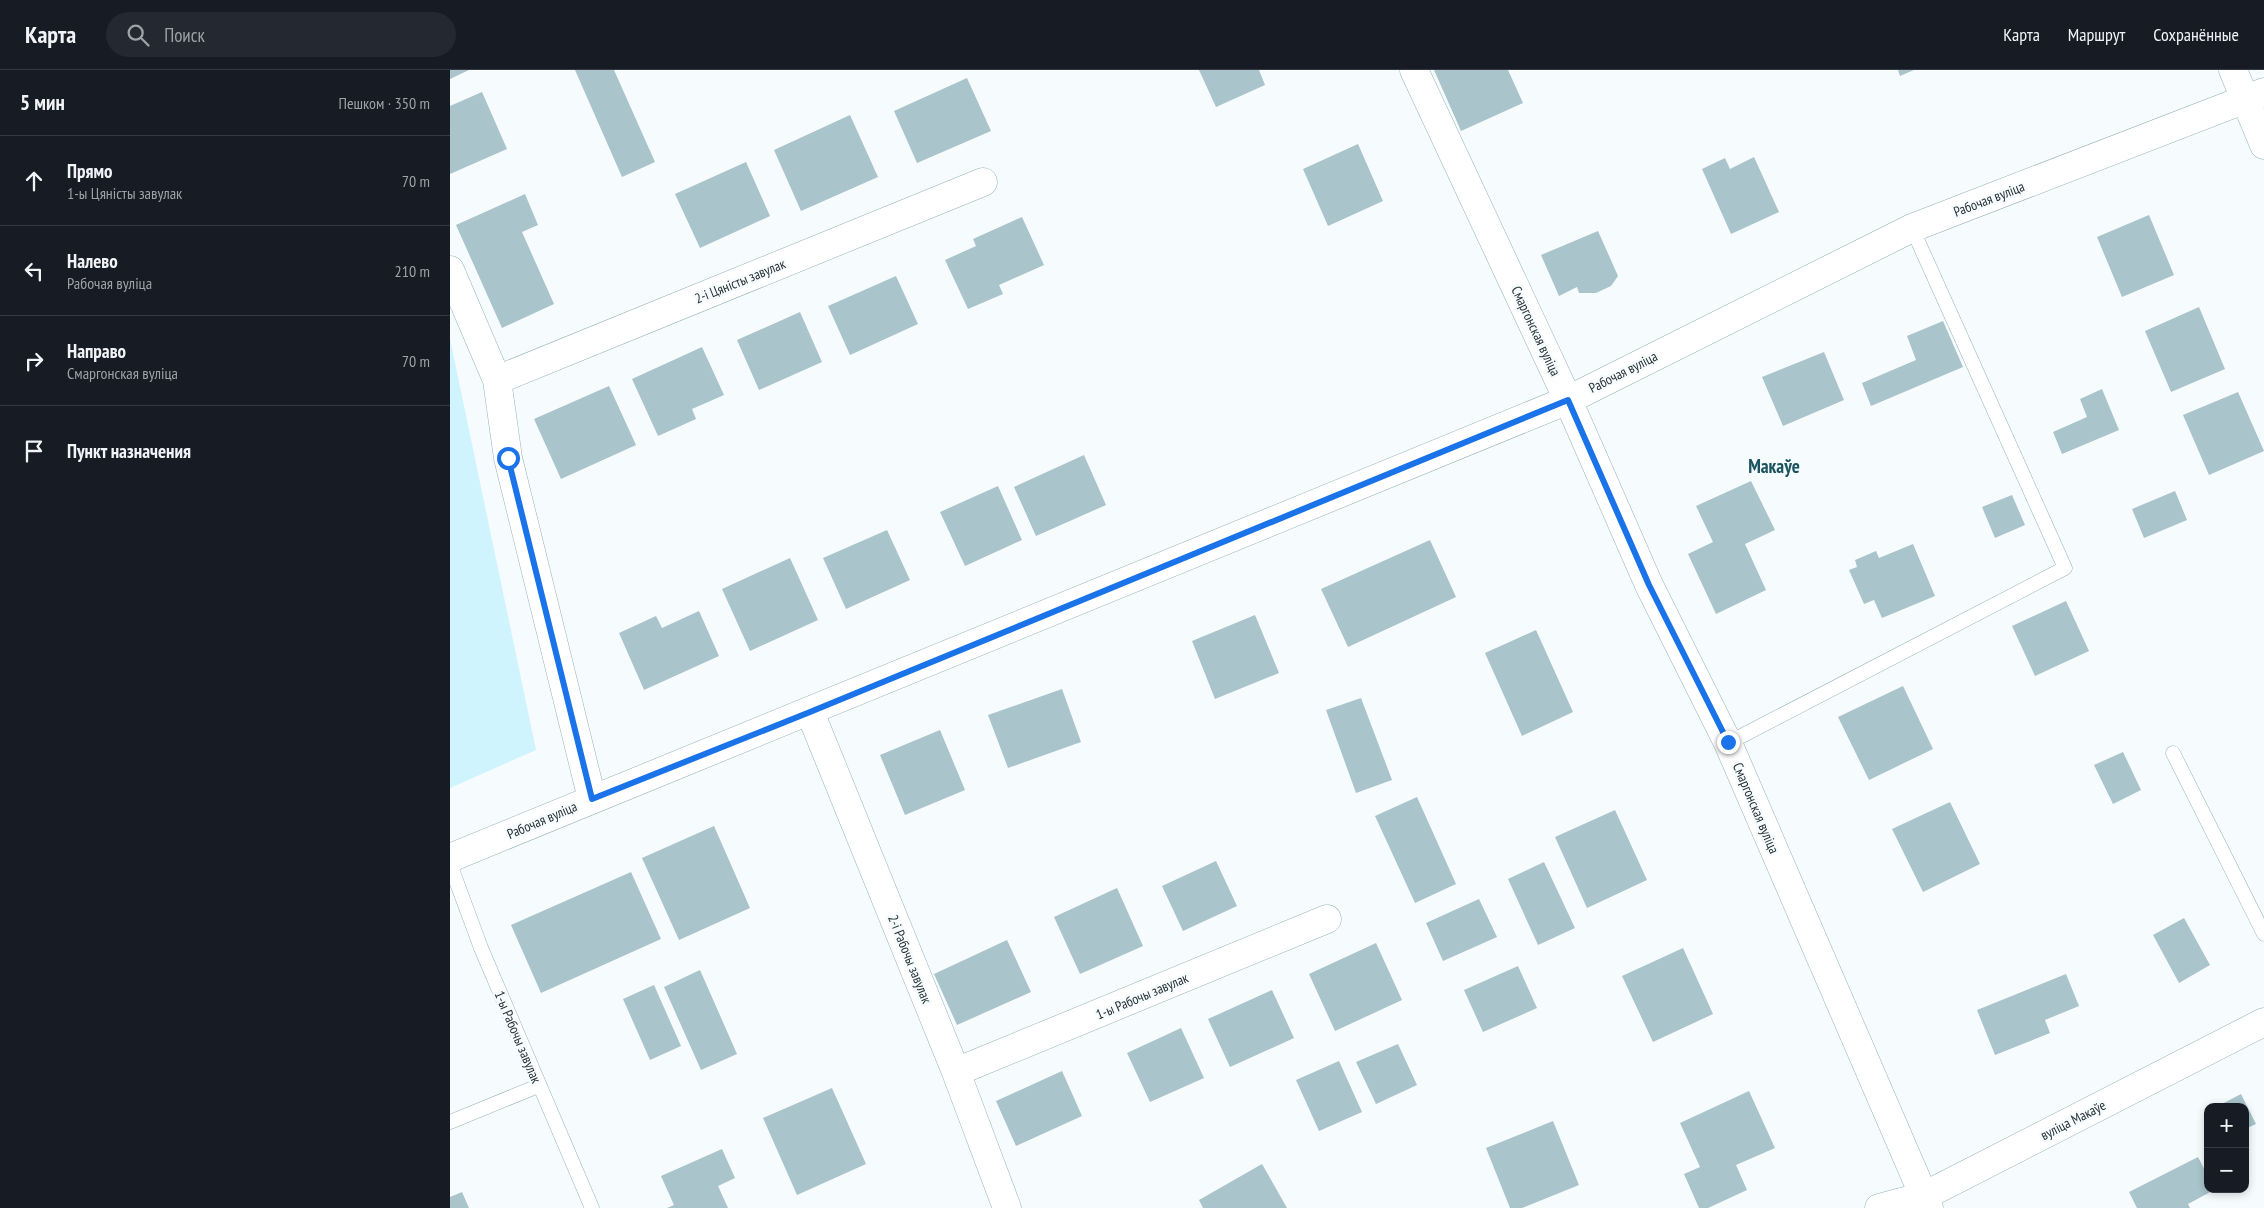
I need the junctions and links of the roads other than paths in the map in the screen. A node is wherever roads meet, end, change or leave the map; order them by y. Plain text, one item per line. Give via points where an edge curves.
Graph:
1 (1414, 70) edge
2 (2233, 70) edge
3 (2255, 96) edge
4 (2264, 145) edge
5 (983, 182) dead end
6 (1912, 228) junction
7 (450, 270) edge
8 (497, 380) junction
9 (1568, 400) junction
10 (810, 712) junction
11 (1728, 742) junction
12 (2173, 753) dead end
13 (592, 799) junction
14 (450, 858) edge
15 (450, 864) edge
16 (1327, 919) dead end
17 (2264, 934) edge
18 (2264, 1022) edge
19 (956, 1072) junction
20 (538, 1086) junction
21 (450, 1122) edge
22 (1927, 1202) edge
23 (592, 1208) edge
24 (1006, 1208) edge
25 (1879, 1208) edge

1 - 9 street, Смаргонская вуліца
2 - 3 street
3 - 4 street
3 - 6 street, Рабочая вуліца
5 - 8 street, 2-і Цяністы завулак
6 - 9 street, Рабочая вуліца
6 - 11 lane via 2064,568
7 - 8 street
8 - 13 street via 510,467
9 - 10 street, Рабочая вуліца
9 - 11 street, Смаргонская вуліца via 1649,585
10 - 13 street, Рабочая вуліца
10 - 19 street, 2-і Рабочы завулак
11 - 22 street, Смаргонская вуліца
12 - 17 lane
13 - 14 street, Рабочая вуліца
15 - 20 lane, 1-ы Рабочы завулак
16 - 19 street, 1-ы Рабочы завулак
18 - 22 street, вуліца Макаўе
19 - 24 street, 2-і Рабочы завулак
20 - 21 lane
20 - 23 lane, 1-ы Рабочы завулак
22 - 25 street, вуліца Макаўе

